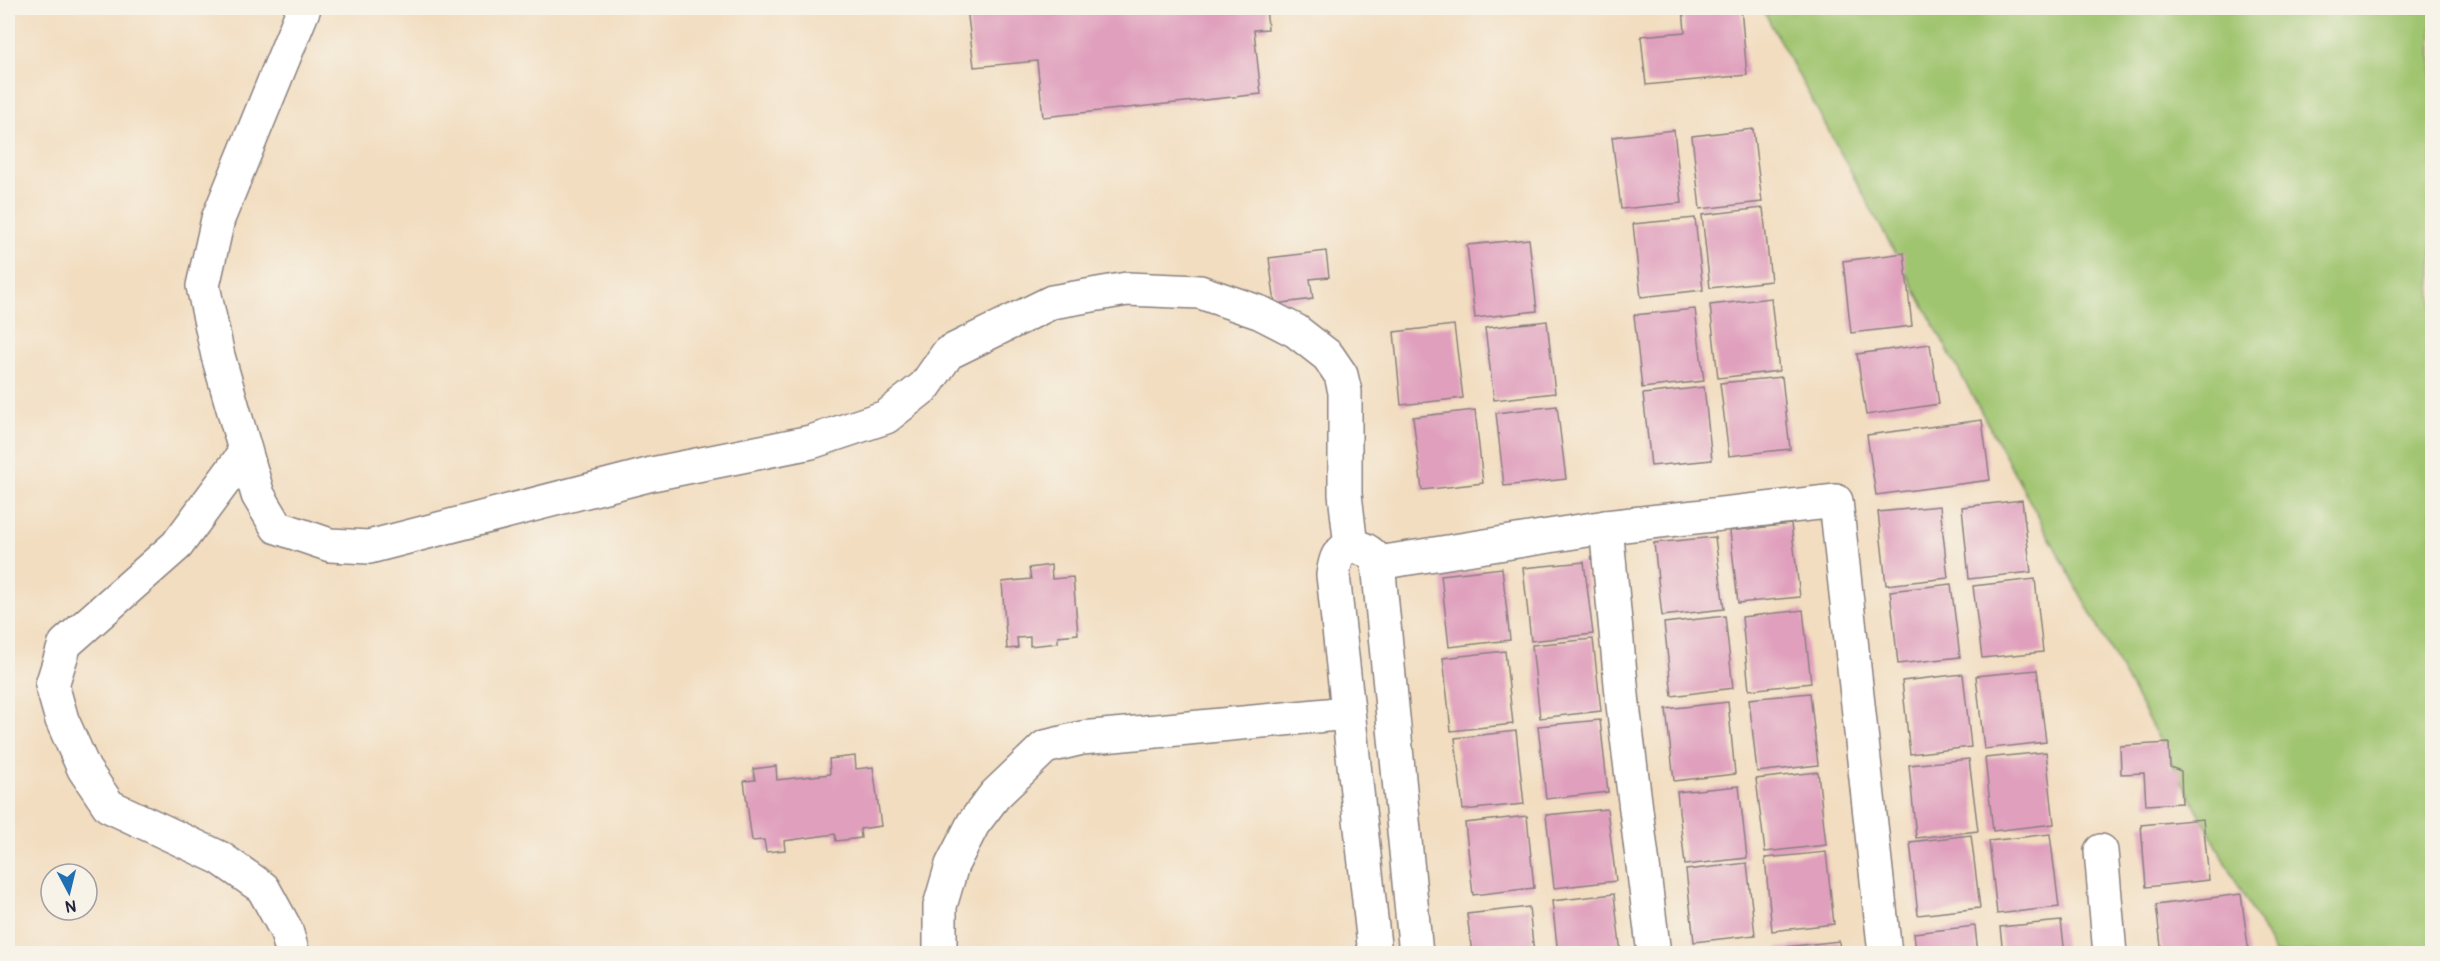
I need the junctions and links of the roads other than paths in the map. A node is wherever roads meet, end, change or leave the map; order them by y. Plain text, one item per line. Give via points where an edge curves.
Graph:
1 (304, 8) edge
2 (245, 453) junction
3 (1606, 527) junction
4 (1364, 555) junction
5 (1348, 713) junction
6 (2102, 851) dead end
7 (293, 954) edge
8 (940, 954) edge
9 (1375, 954) edge
10 (1416, 954) edge
11 (1654, 954) edge
12 (1885, 954) edge
13 (2110, 954) edge

1 - 2 street via 218,219 203,286
2 - 4 street via 258,495 277,527 330,545 369,547 652,474 812,442 886,417 925,386 948,353 1052,302 1127,289 1200,292 1261,313 1296,331 1328,356 1341,375 1345,392 1345,494
2 - 7 street via 177,545 65,644 52,685 62,720 84,769 109,806 220,858 263,888 286,930
3 - 4 street
3 - 11 street
3 - 12 street via 1836,501
4 - 5 street via 1337,557 1333,575
4 - 10 street
5 - 8 street via 1082,738 1045,747 995,795 972,824 952,865 940,906
5 - 9 street
6 - 13 street

